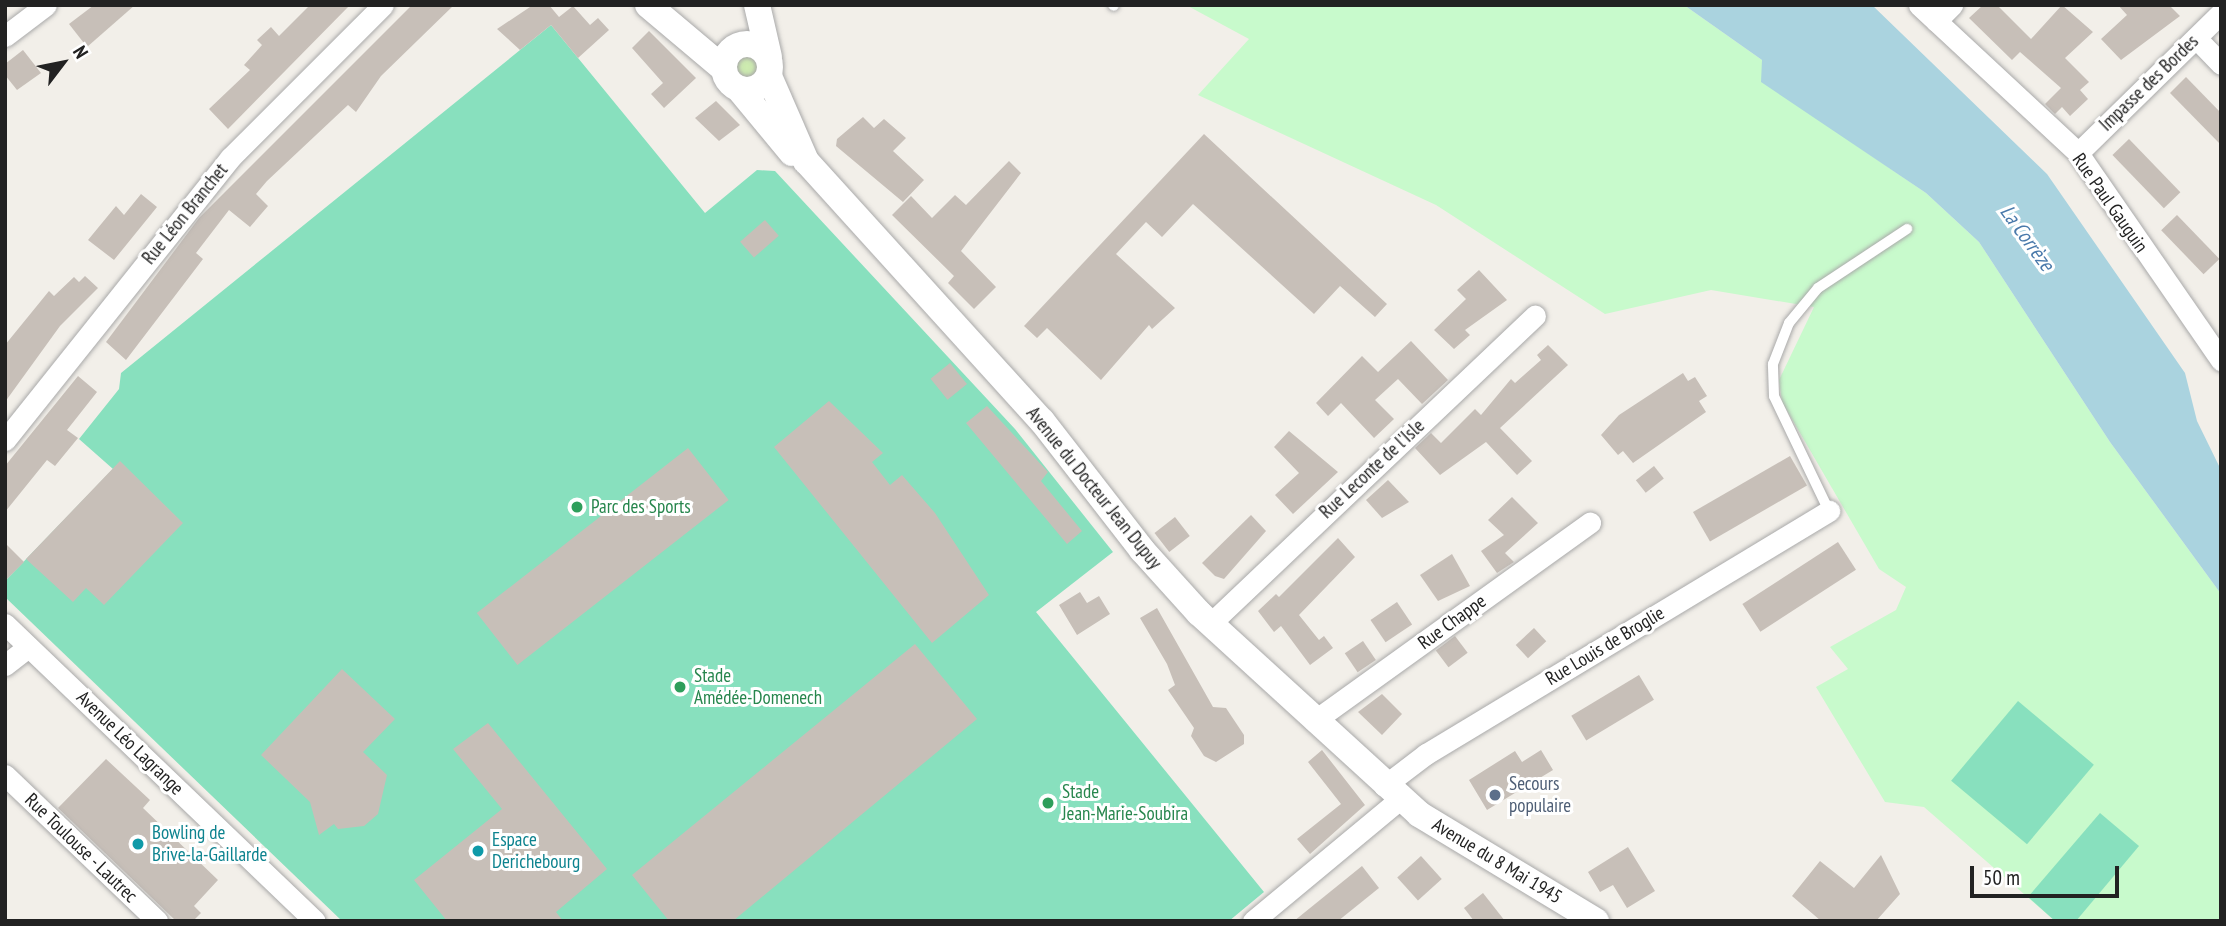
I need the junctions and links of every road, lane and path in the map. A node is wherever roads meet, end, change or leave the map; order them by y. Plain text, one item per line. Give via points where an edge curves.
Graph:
1 (46, 5) edge
2 (383, 5) edge
3 (648, 5) edge
4 (743, 5) edge
5 (757, 5) edge
6 (1919, 5) edge
7 (1952, 5) edge
8 (2221, 13) edge
9 (1936, 21) junction
10 (5, 36) edge
11 (2196, 38) junction
12 (737, 46) junction
13 (2221, 64) edge
14 (769, 67) junction
15 (732, 79) junction
16 (2078, 153) junction
17 (806, 161) junction
18 (1906, 229) dead end
19 (1535, 316) dead end
20 (2221, 360) edge
21 (5, 440) edge
22 (1829, 511) joint
23 (1590, 523) dead end
24 (5, 624) edge
25 (1210, 624) junction
26 (28, 647) junction
27 (5, 665) edge
28 (1314, 721) junction
29 (5, 775) edge
30 (1392, 793) junction
31 (1580, 917) edge
32 (157, 921) edge
33 (315, 921) edge
34 (1253, 921) edge

1 - 10 street
2 - 21 street, Rue Léon Branchet via 230,158
3 - 15 street, Avenue du Docteur Jean Dupuy
4 - 12 street via 746,22
5 - 14 street, Avenue du Docteur Jean Dupuy
6 - 9 street, Rue Paul Gauguin
7 - 9 street
8 - 11 street, Impasse des Bordes
9 - 16 street, Rue Paul Gauguin
11 - 13 street
11 - 16 street, Impasse des Bordes
12 - 14 street via 759,46
12 - 15 street
14 - 15 street via 760,87
14 - 17 street, Avenue du Docteur Jean Dupuy
15 - 17 street, Avenue du Docteur Jean Dupuy via 796,157
16 - 20 street, Rue Paul Gauguin
17 - 25 street, Avenue du Docteur Jean Dupuy via 1042,421 1142,550
18 - 22 lane via 1818,288 1789,323 1773,364 1774,396
19 - 25 street, Rue Leconte de l'Isle
22 - 30 street, Rue Louis de Broglie via 1426,754
23 - 28 street, Rue Chappe
24 - 26 street, Avenue Léo Lagrange
25 - 28 street, Avenue du Docteur Jean Dupuy
26 - 27 street
26 - 33 street, Avenue Léo Lagrange
28 - 30 street, Avenue du Docteur Jean Dupuy
29 - 32 street, Rue Toulouse - Lautrec
30 - 31 street, Avenue du 8 Mai 1945
30 - 34 street, Rue Louis de Broglie

